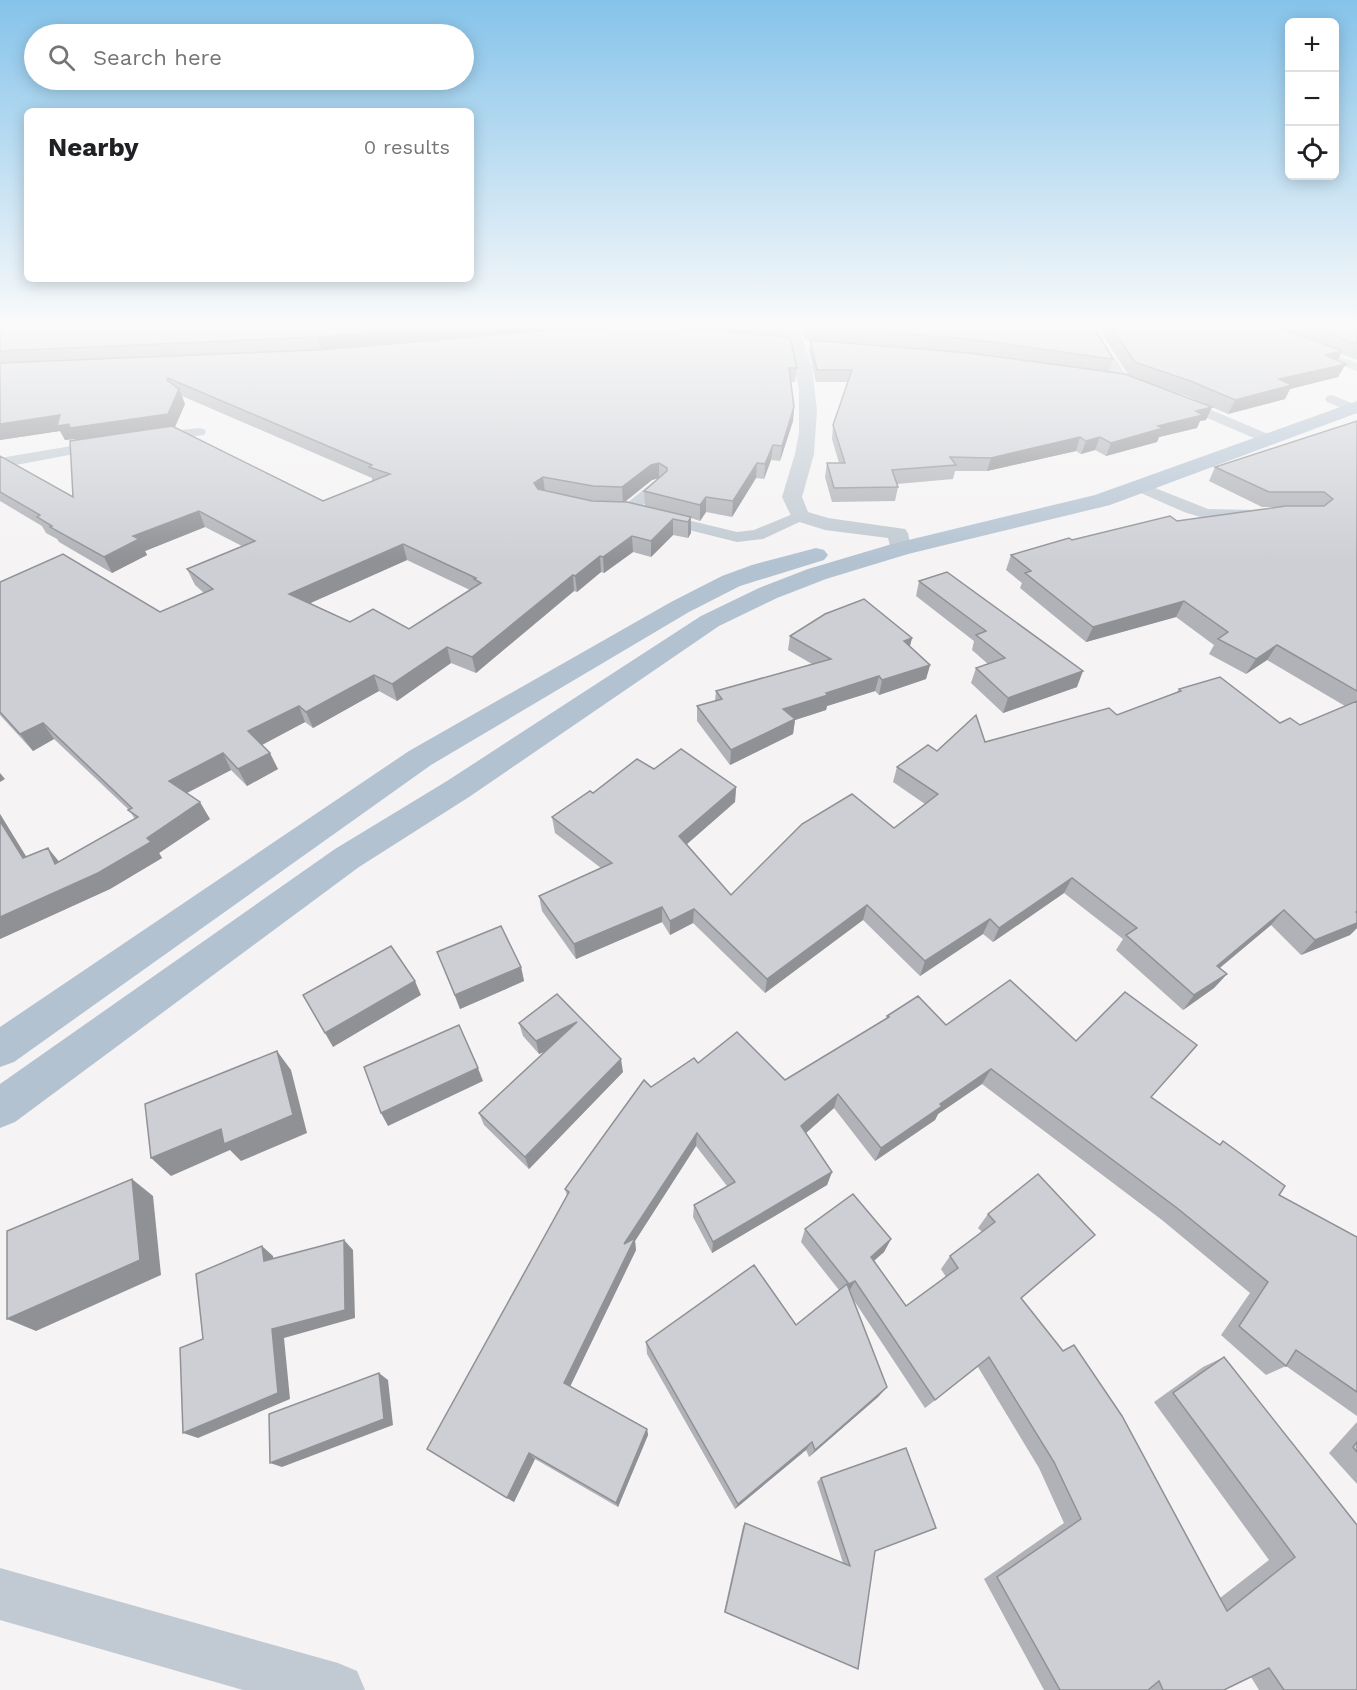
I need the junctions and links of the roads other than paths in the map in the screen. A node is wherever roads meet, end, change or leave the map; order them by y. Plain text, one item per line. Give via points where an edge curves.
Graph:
1 (809, 403) edge
2 (1182, 403) edge
3 (1351, 403) edge
4 (199, 432) dead end
5 (1258, 435) junction
6 (134, 440) edge
7 (113, 443) edge
8 (0, 463) edge
9 (658, 485) edge
10 (1140, 487) junction
11 (800, 516) junction
12 (1271, 516) edge
13 (899, 541) junction
14 (0, 1049) edge
15 (0, 1108) edge
16 (0, 1594) edge
17 (338, 1690) edge

1 - 11 street via 809,434 792,497
2 - 5 street
3 - 5 main road
4 - 6 street
5 - 10 main road
5 - 13 main road
7 - 8 street
9 - 11 street via 620,511 737,537 757,535
10 - 12 street via 1207,514
10 - 13 main road via 1090,503
11 - 13 street
13 - 14 main road via 761,570 680,607 420,758
13 - 15 main road via 768,593 710,621 347,858
16 - 17 street

